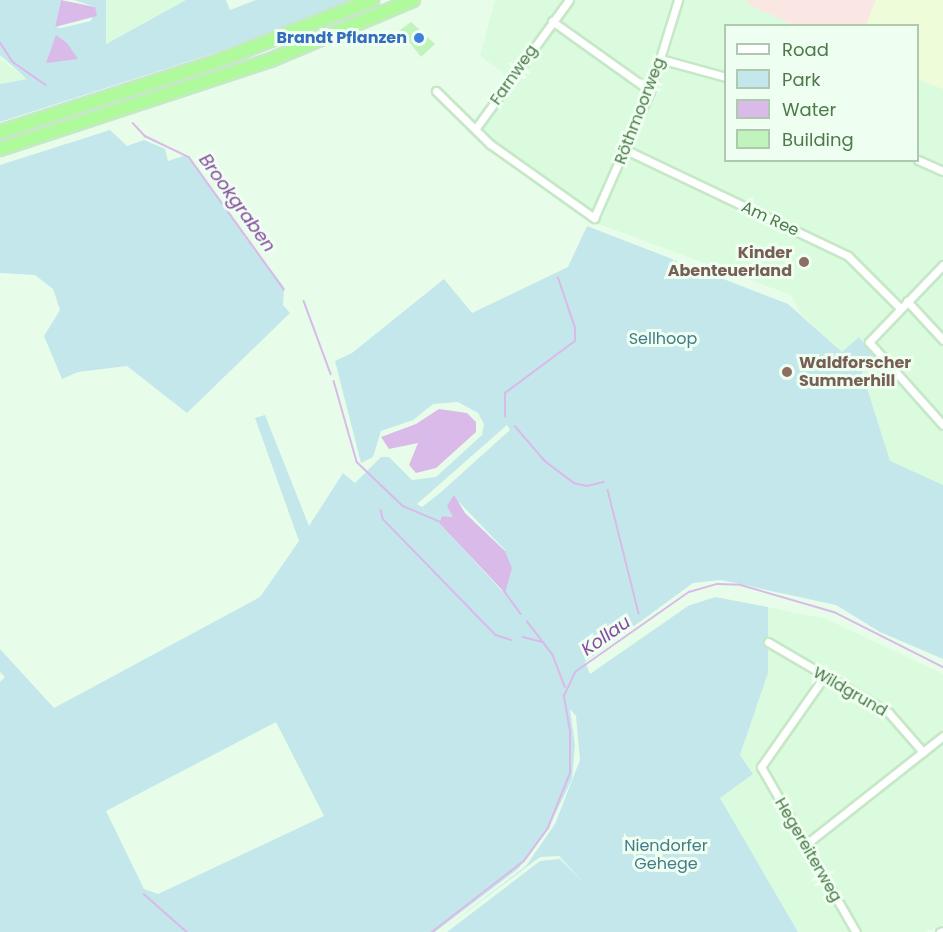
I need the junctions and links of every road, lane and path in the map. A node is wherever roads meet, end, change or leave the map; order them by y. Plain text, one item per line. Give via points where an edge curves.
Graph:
1 (372, 0) edge
2 (413, 0) edge
3 (559, 0) edge
4 (569, 0) edge
5 (678, 0) edge
6 (558, 14) junction
7 (552, 21) junction
8 (660, 59) junction
9 (724, 76) edge
10 (436, 91) dead end
11 (650, 91) junction
12 (476, 128) junction
13 (0, 132) edge
14 (0, 149) edge
15 (626, 150) junction
16 (919, 160) edge
17 (943, 171) edge
18 (943, 266) edge
19 (907, 301) junction
20 (900, 308) junction
21 (943, 340) edge
22 (943, 425) edge
23 (768, 642) dead end
24 (824, 677) junction
25 (943, 736) edge
26 (923, 752) junction
27 (805, 845) junction
28 (856, 932) edge

1 - 13 highway via 218,62
2 - 14 highway via 242,70
3 - 6 street
4 - 6 street, Farnweg
5 - 8 street, Röthmoorweg
6 - 7 street, Farnweg
7 - 11 street
7 - 12 street, Farnweg
8 - 9 street
8 - 11 street, Röthmoorweg
10 - 12 street
11 - 15 street, Röthmoorweg
12 - 15 street, Röthmoorweg via 490,144 594,218
15 - 20 street, Am Ree via 848,256
16 - 17 street
18 - 19 street
19 - 20 street
19 - 21 street
20 - 22 street via 870,337 870,346
23 - 24 street, Wildgrund
24 - 26 street, Wildgrund via 889,713
24 - 27 street, Hegereiterweg via 761,767
25 - 26 street
26 - 27 street
27 - 28 street, Hegereiterweg

